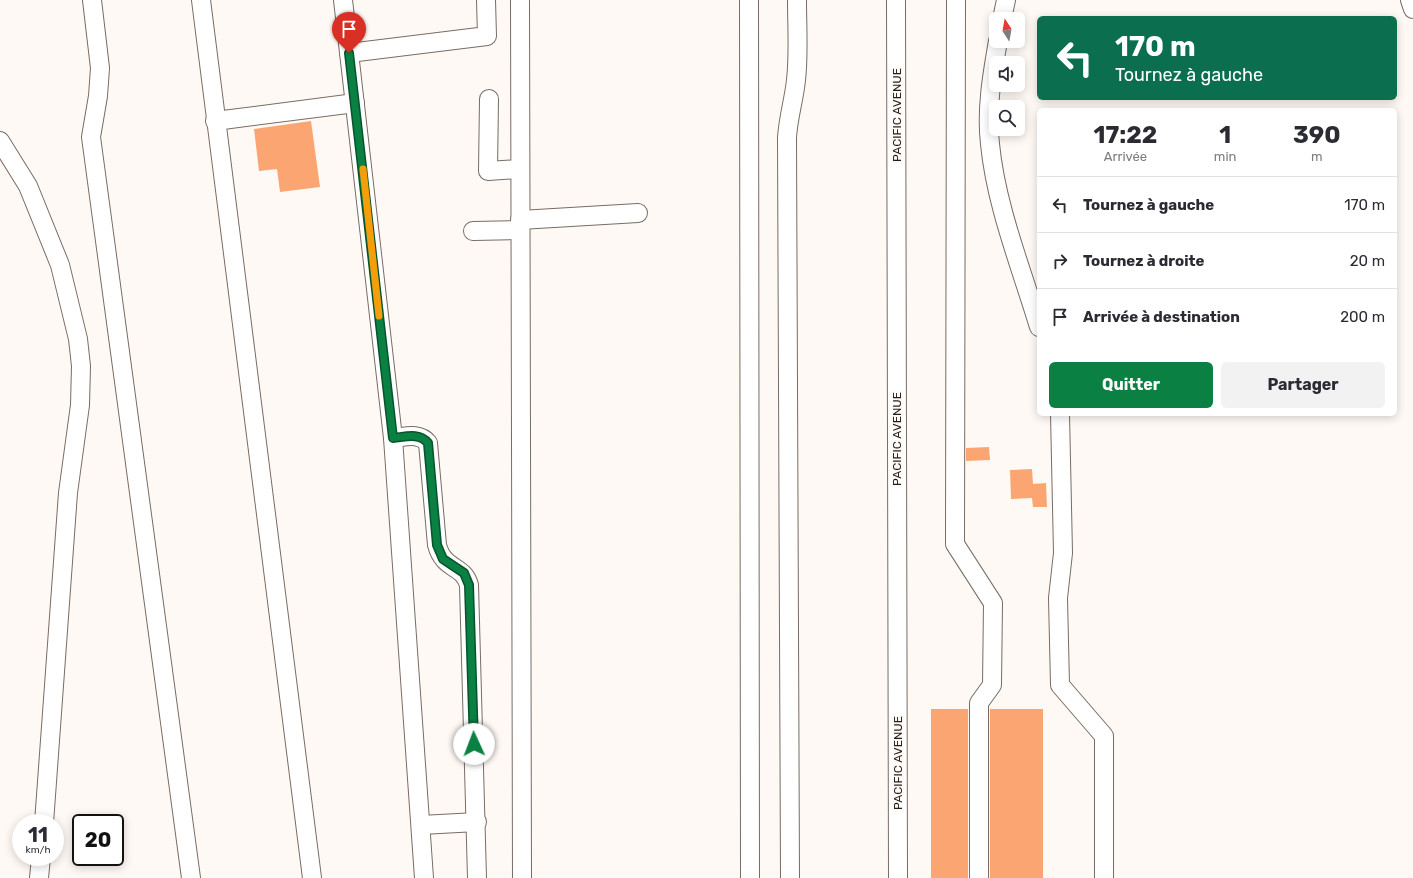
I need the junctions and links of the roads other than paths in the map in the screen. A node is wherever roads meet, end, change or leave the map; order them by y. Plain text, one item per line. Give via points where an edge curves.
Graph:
1 (92, 0) edge
2 (201, 0) edge
3 (343, 0) edge
4 (486, 0) edge
5 (520, 0) edge
6 (749, 0) edge
7 (797, 0) edge
8 (896, 0) edge
9 (956, 0) edge
10 (1006, 0) edge
11 (1410, 0) edge
12 (1413, 9) edge
13 (1003, 12) edge
14 (997, 48) edge
15 (349, 53) junction
16 (489, 99) dead end
17 (355, 103) junction
18 (215, 121) junction
19 (0, 141) edge
20 (520, 169) junction
21 (638, 213) dead end
22 (520, 225) junction
23 (474, 231) dead end
24 (1037, 320) edge
25 (1060, 416) edge
26 (393, 438) junction
27 (45, 814) edge
28 (477, 822) junction
29 (421, 825) junction
30 (40, 866) edge
31 (39, 878) edge
32 (191, 878) edge
33 (312, 878) edge
34 (424, 878) edge
35 (478, 878) edge
36 (522, 878) edge
37 (750, 878) edge
38 (790, 878) edge
39 (898, 878) edge
40 (979, 878) edge
41 (1104, 878) edge

1 - 32 street via 100,75 91,137
2 - 18 street
3 - 15 street
4 - 15 street via 487,36
5 - 20 street
6 - 37 street
7 - 38 street via 797,68 787,138
8 - 39 street, PACIFIC AVENUE
9 - 40 street via 955,544 992,603 992,685 979,703
10 - 13 street
11 - 12 street
14 - 24 street via 989,120 993,171
15 - 17 street
16 - 20 street via 488,171
17 - 18 street
17 - 26 street
18 - 33 street
19 - 27 street via 28,186 60,265 78,339 81,366 80,405 68,493
20 - 22 street
21 - 22 street
22 - 23 street
22 - 36 street
25 - 41 street via 1063,553 1058,598 1060,685 1104,736
26 - 28 street via 421,436 428,443 437,545 443,559 464,573 469,585
26 - 29 street
28 - 29 street
28 - 35 street
29 - 34 street
30 - 31 street

